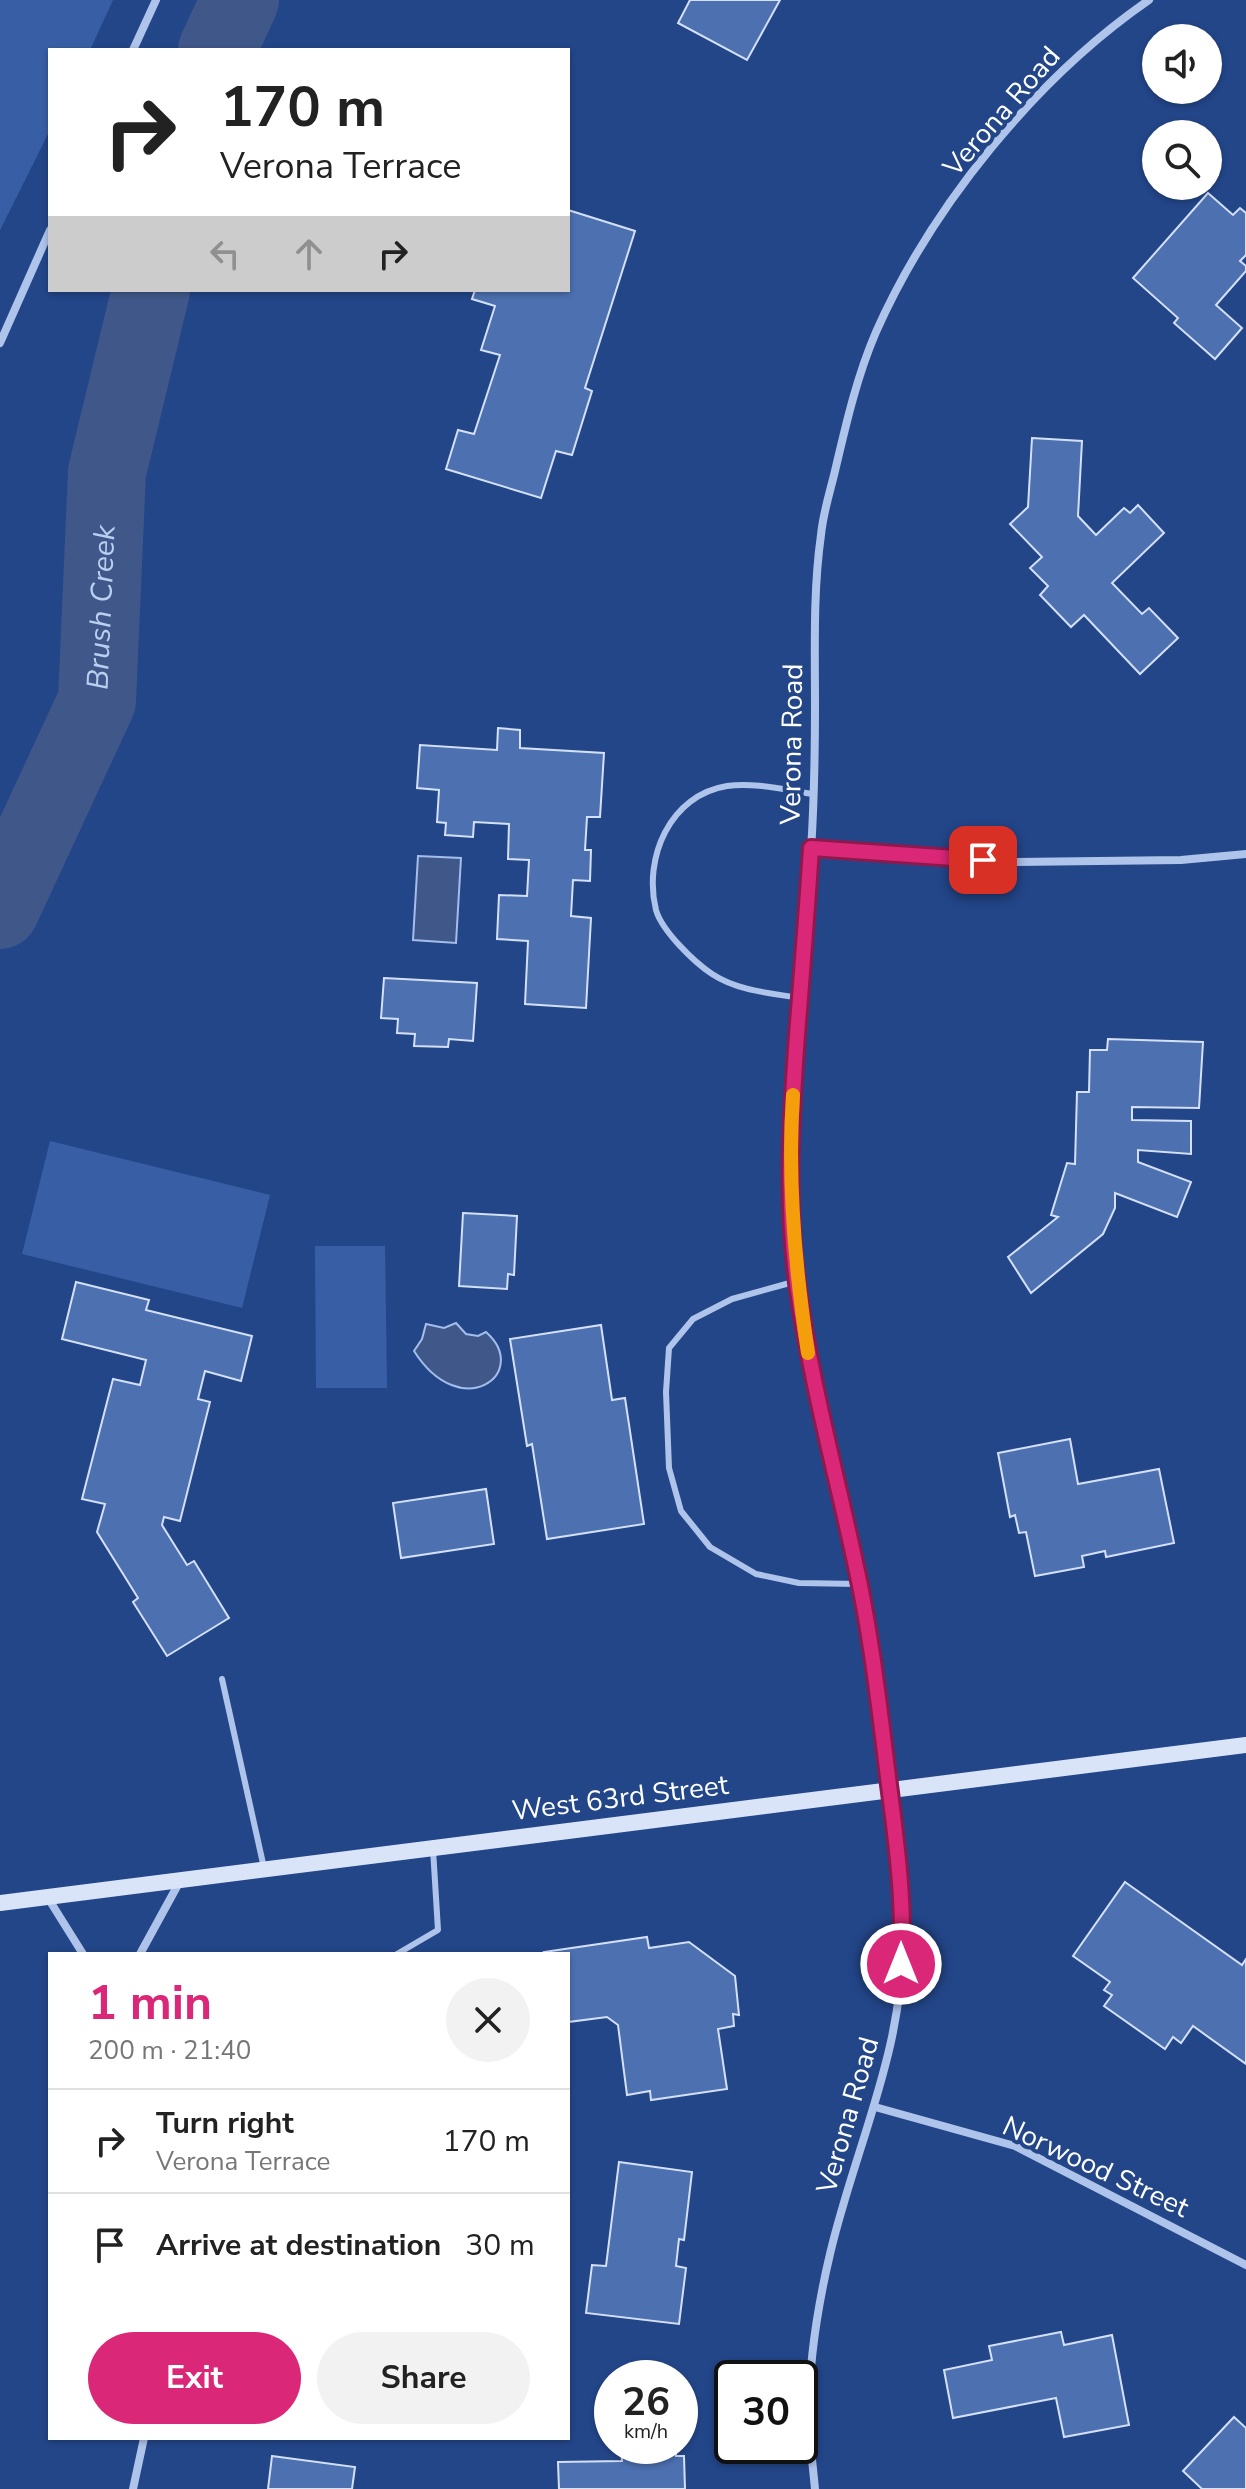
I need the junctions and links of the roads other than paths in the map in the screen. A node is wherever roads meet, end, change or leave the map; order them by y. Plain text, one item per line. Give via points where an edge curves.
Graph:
1 (156, 0) edge
2 (1149, 0) edge
3 (134, 48) edge
4 (48, 235) edge
5 (0, 343) edge
6 (813, 794) junction
7 (811, 848) junction
8 (1246, 854) edge
9 (800, 998) junction
10 (797, 1281) junction
11 (859, 1584) junction
12 (222, 1679) dead end
13 (1246, 1745) edge
14 (890, 1789) junction
15 (432, 1847) junction
16 (264, 1868) junction
17 (180, 1879) junction
18 (48, 1898) junction
19 (0, 1903) edge
20 (82, 1952) edge
21 (141, 1952) edge
22 (400, 1952) edge
23 (875, 2107) junction
24 (1246, 2265) edge
25 (144, 2440) edge
26 (133, 2489) edge
27 (815, 2489) edge

1 - 3 street
2 - 6 street, Verona Road via 1074,59 991,147 930,232 876,333 849,408 821,533
4 - 5 street
6 - 7 street, Verona Road
6 - 9 lane via 753,785 699,796 677,814 657,846 652,879 657,912 678,945 712,974 741,988
7 - 8 street via 1011,862
7 - 9 street, Verona Road
9 - 10 street, Verona Road via 792,1115
10 - 11 street, Verona Road via 809,1360
10 - 11 lane via 732,1299 693,1319 669,1348 669,1468 681,1511 710,1547 756,1574 799,1583
11 - 14 street, Verona Road
12 - 16 lane
13 - 14 main road, West 63rd Street
14 - 15 main road, West 63rd Street
14 - 23 street, Verona Road via 903,1941 899,2011
15 - 16 main road, West 63rd Street
15 - 22 lane via 438,1930
16 - 17 main road, West 63rd Street
17 - 18 main road, West 63rd Street
17 - 21 street
18 - 19 main road, West 63rd Street
18 - 20 street
23 - 24 street, Norwood Street via 1015,2146
23 - 27 street, Verona Road via 831,2249 814,2337 809,2420
25 - 26 street

